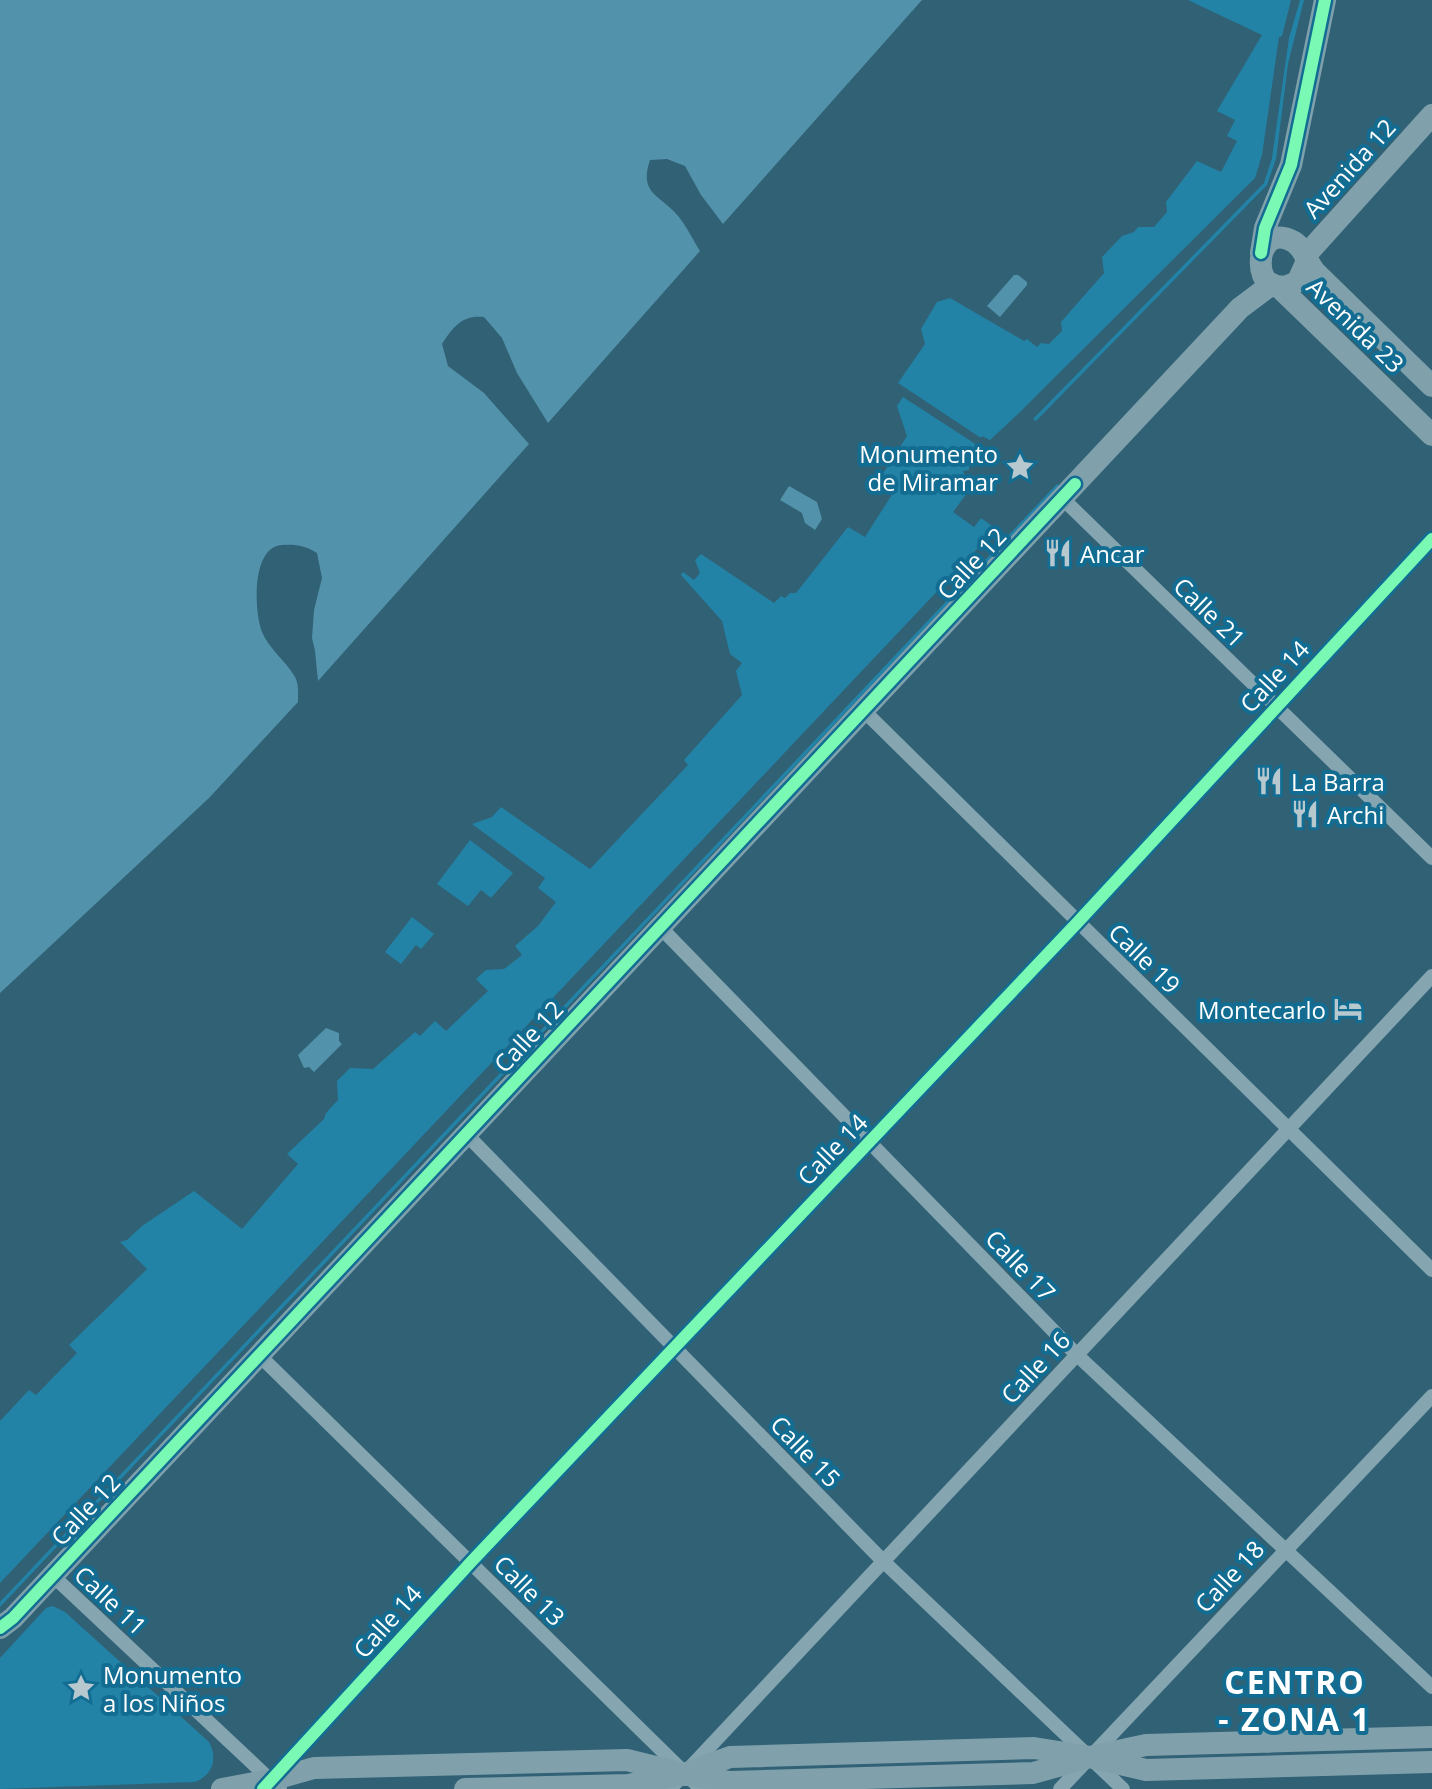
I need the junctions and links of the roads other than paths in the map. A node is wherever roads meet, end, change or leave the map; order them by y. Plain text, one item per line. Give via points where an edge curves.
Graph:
1 (1325, 0) edge
2 (1432, 115) edge
3 (1260, 258) junction
4 (1306, 259) junction
5 (1275, 285) junction
6 (1240, 308) junction
7 (1432, 386) edge
8 (1432, 435) edge
9 (1062, 498) junction
10 (1432, 539) edge
11 (1276, 706) junction
12 (863, 710) junction
13 (1432, 858) edge
14 (1077, 923) junction
15 (660, 927) junction
16 (1432, 976) edge
17 (1289, 1129) junction
18 (466, 1134) junction
19 (870, 1141) junction
20 (1432, 1270) edge
21 (673, 1347) junction
22 (259, 1355) junction
23 (1077, 1355) junction
24 (1432, 1396) edge
25 (1284, 1549) junction
26 (883, 1561) junction
27 (471, 1562) junction
28 (52, 1575) junction
29 (6, 1623) edge
30 (0, 1637) edge
31 (1432, 1687) edge
32 (1432, 1737) edge
33 (1090, 1757) junction
34 (1432, 1762) edge
35 (685, 1784) edge
36 (271, 1786) edge
37 (222, 1789) edge
38 (300, 1789) edge
39 (465, 1789) edge
40 (1060, 1789) edge
41 (1123, 1789) edge

1 - 3 main road, Calle 12 via 1293,156 1265,228
2 - 4 main road, Avenida 12
3 - 4 main road via 1270,243 1284,239 1297,244
3 - 5 main road via 1262,275
3 - 6 main road, Calle 12
4 - 5 main road via 1298,281
4 - 7 main road, Avenida 23
5 - 6 main road, Calle 12
5 - 8 main road, Avenida 23
6 - 9 main road, Calle 12
9 - 11 street, Calle 21
9 - 12 main road, Calle 12
10 - 11 street, Calle 14
11 - 13 street, Calle 21
11 - 14 street, Calle 14
12 - 14 street, Calle 19
12 - 15 main road, Calle 12
14 - 17 street, Calle 19
14 - 19 street, Calle 14
15 - 18 main road, Calle 12
15 - 19 street, Calle 17
16 - 17 street, Calle 16
17 - 20 street, Calle 19
17 - 23 street, Calle 16
18 - 21 street, Calle 15
18 - 22 main road, Calle 12
19 - 21 street, Calle 14
19 - 23 street, Calle 17
21 - 26 street, Calle 15
21 - 27 street, Calle 14
22 - 27 street, Calle 13
22 - 28 main road, Calle 12
23 - 25 street, Calle 17
23 - 26 street, Calle 16
24 - 25 street, Calle 18
25 - 31 street, Calle 17
25 - 33 street, Calle 18
26 - 33 street, Calle 15
26 - 35 street, Calle 16
27 - 35 street, Calle 13
27 - 36 street, Calle 14
28 - 29 main road, Calle 12
28 - 36 street, Calle 11
29 - 30 main road, Calle 12
32 - 33 main road via 1146,1745
33 - 34 main road via 1146,1770
33 - 35 main road via 1034,1748 730,1757
33 - 40 street, Calle 18
33 - 41 street, Calle 15
35 - 36 main road via 627,1760 314,1768
35 - 39 main road
36 - 37 main road
36 - 38 main road

